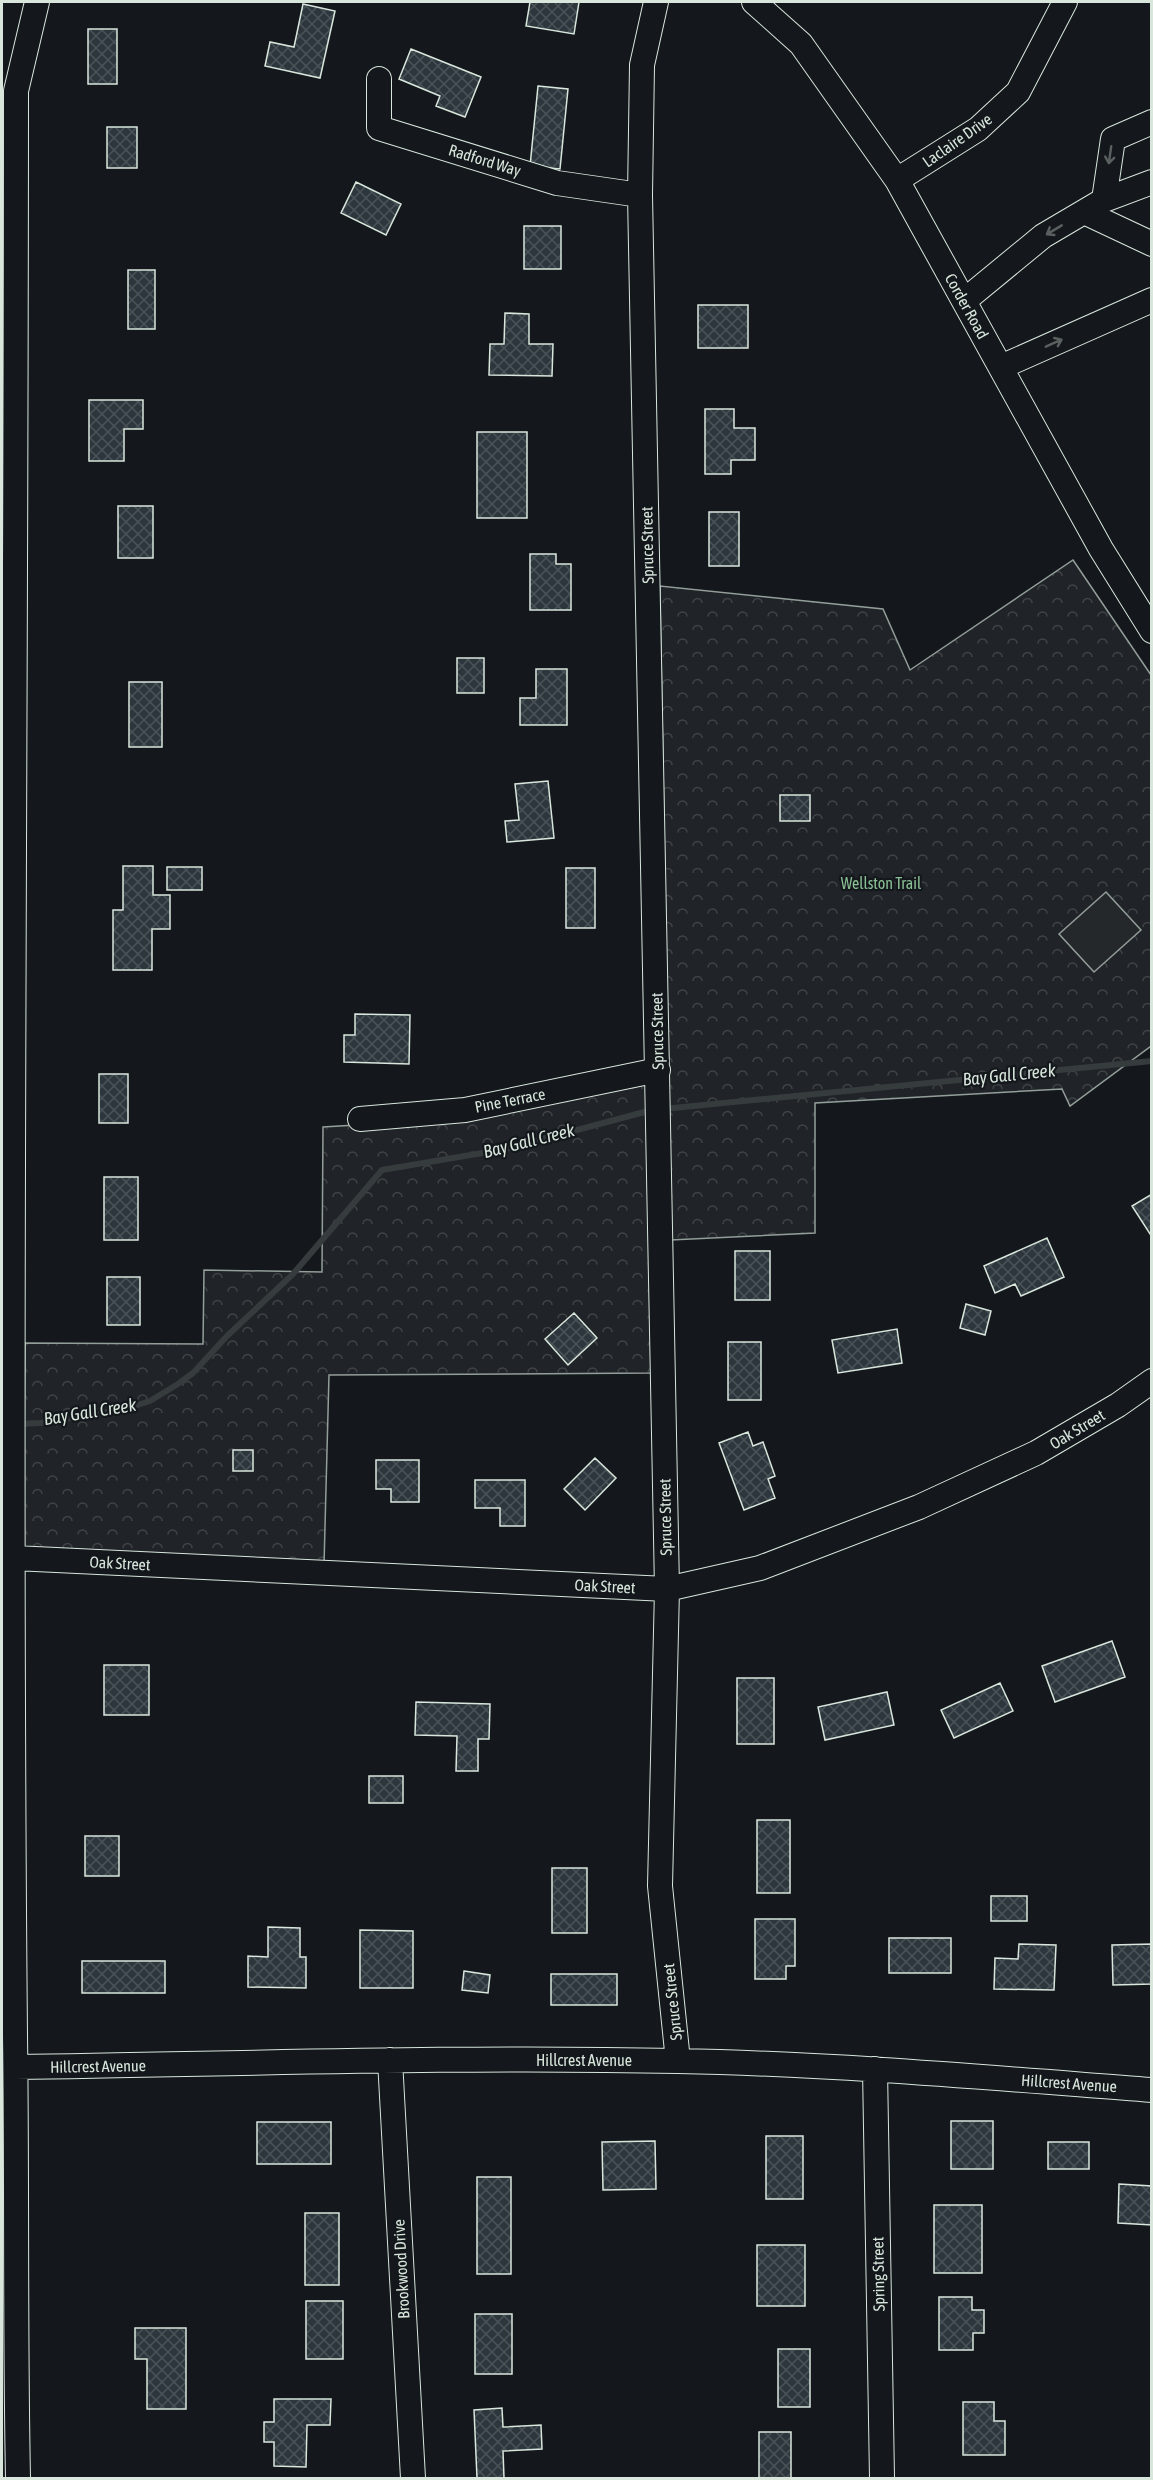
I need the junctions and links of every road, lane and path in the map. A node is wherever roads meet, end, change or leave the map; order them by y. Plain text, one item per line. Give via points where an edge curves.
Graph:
1 (37, 2) edge
2 (656, 2) edge
3 (754, 2) edge
4 (1065, 2) edge
5 (379, 79) dead end
6 (1152, 122) edge
7 (897, 180) junction
8 (1152, 182) edge
9 (640, 195) junction
10 (1094, 206) junction
11 (1152, 244) edge
12 (964, 300) junction
13 (1152, 300) edge
14 (1001, 367) junction
15 (1152, 631) edge
16 (9, 716) edge
17 (658, 1077) junction
18 (360, 1119) dead end
19 (7, 1374) edge
20 (1152, 1381) edge
21 (14, 1558) junction
22 (667, 1589) junction
23 (7, 1723) edge
24 (390, 2060) junction
25 (678, 2061) junction
26 (16, 2067) junction
27 (875, 2069) junction
28 (1152, 2090) edge
29 (8, 2318) edge
30 (18, 2478) edge
31 (413, 2478) edge
32 (882, 2478) edge

1 - 16 street via 16,91
2 - 9 street, Spruce Street via 642,65
3 - 7 street, Corder Road via 801,44
4 - 7 street, Laclaire Drive via 1018,92 978,129
5 - 9 street, Radford Way via 379,128 558,183
6 -> 10 street via 1113,139
7 - 12 street, Corder Road
8 - 10 street
9 - 17 street, Spruce Street
10 - 11 street
10 -> 12 street via 1043,236
12 - 14 street, Corder Road
14 -> 13 street
14 - 15 street, Corder Road via 1101,549
16 - 19 street
17 - 18 street, Pine Terrace via 465,1110
17 - 22 street, Spruce Street
19 - 21 street via 12,1399
20 - 22 street, Oak Street via 1036,1453 919,1507 760,1568
21 - 22 street, Oak Street
21 - 23 street
22 - 25 street, Spruce Street via 660,1886
23 - 26 street
24 - 25 street, Hillcrest Avenue
24 - 26 street, Hillcrest Avenue
24 - 31 street, Brookwood Drive
25 - 27 street, Hillcrest Avenue
26 - 29 street
27 - 28 street, Hillcrest Avenue
27 - 32 street, Spring Street
29 - 30 street

